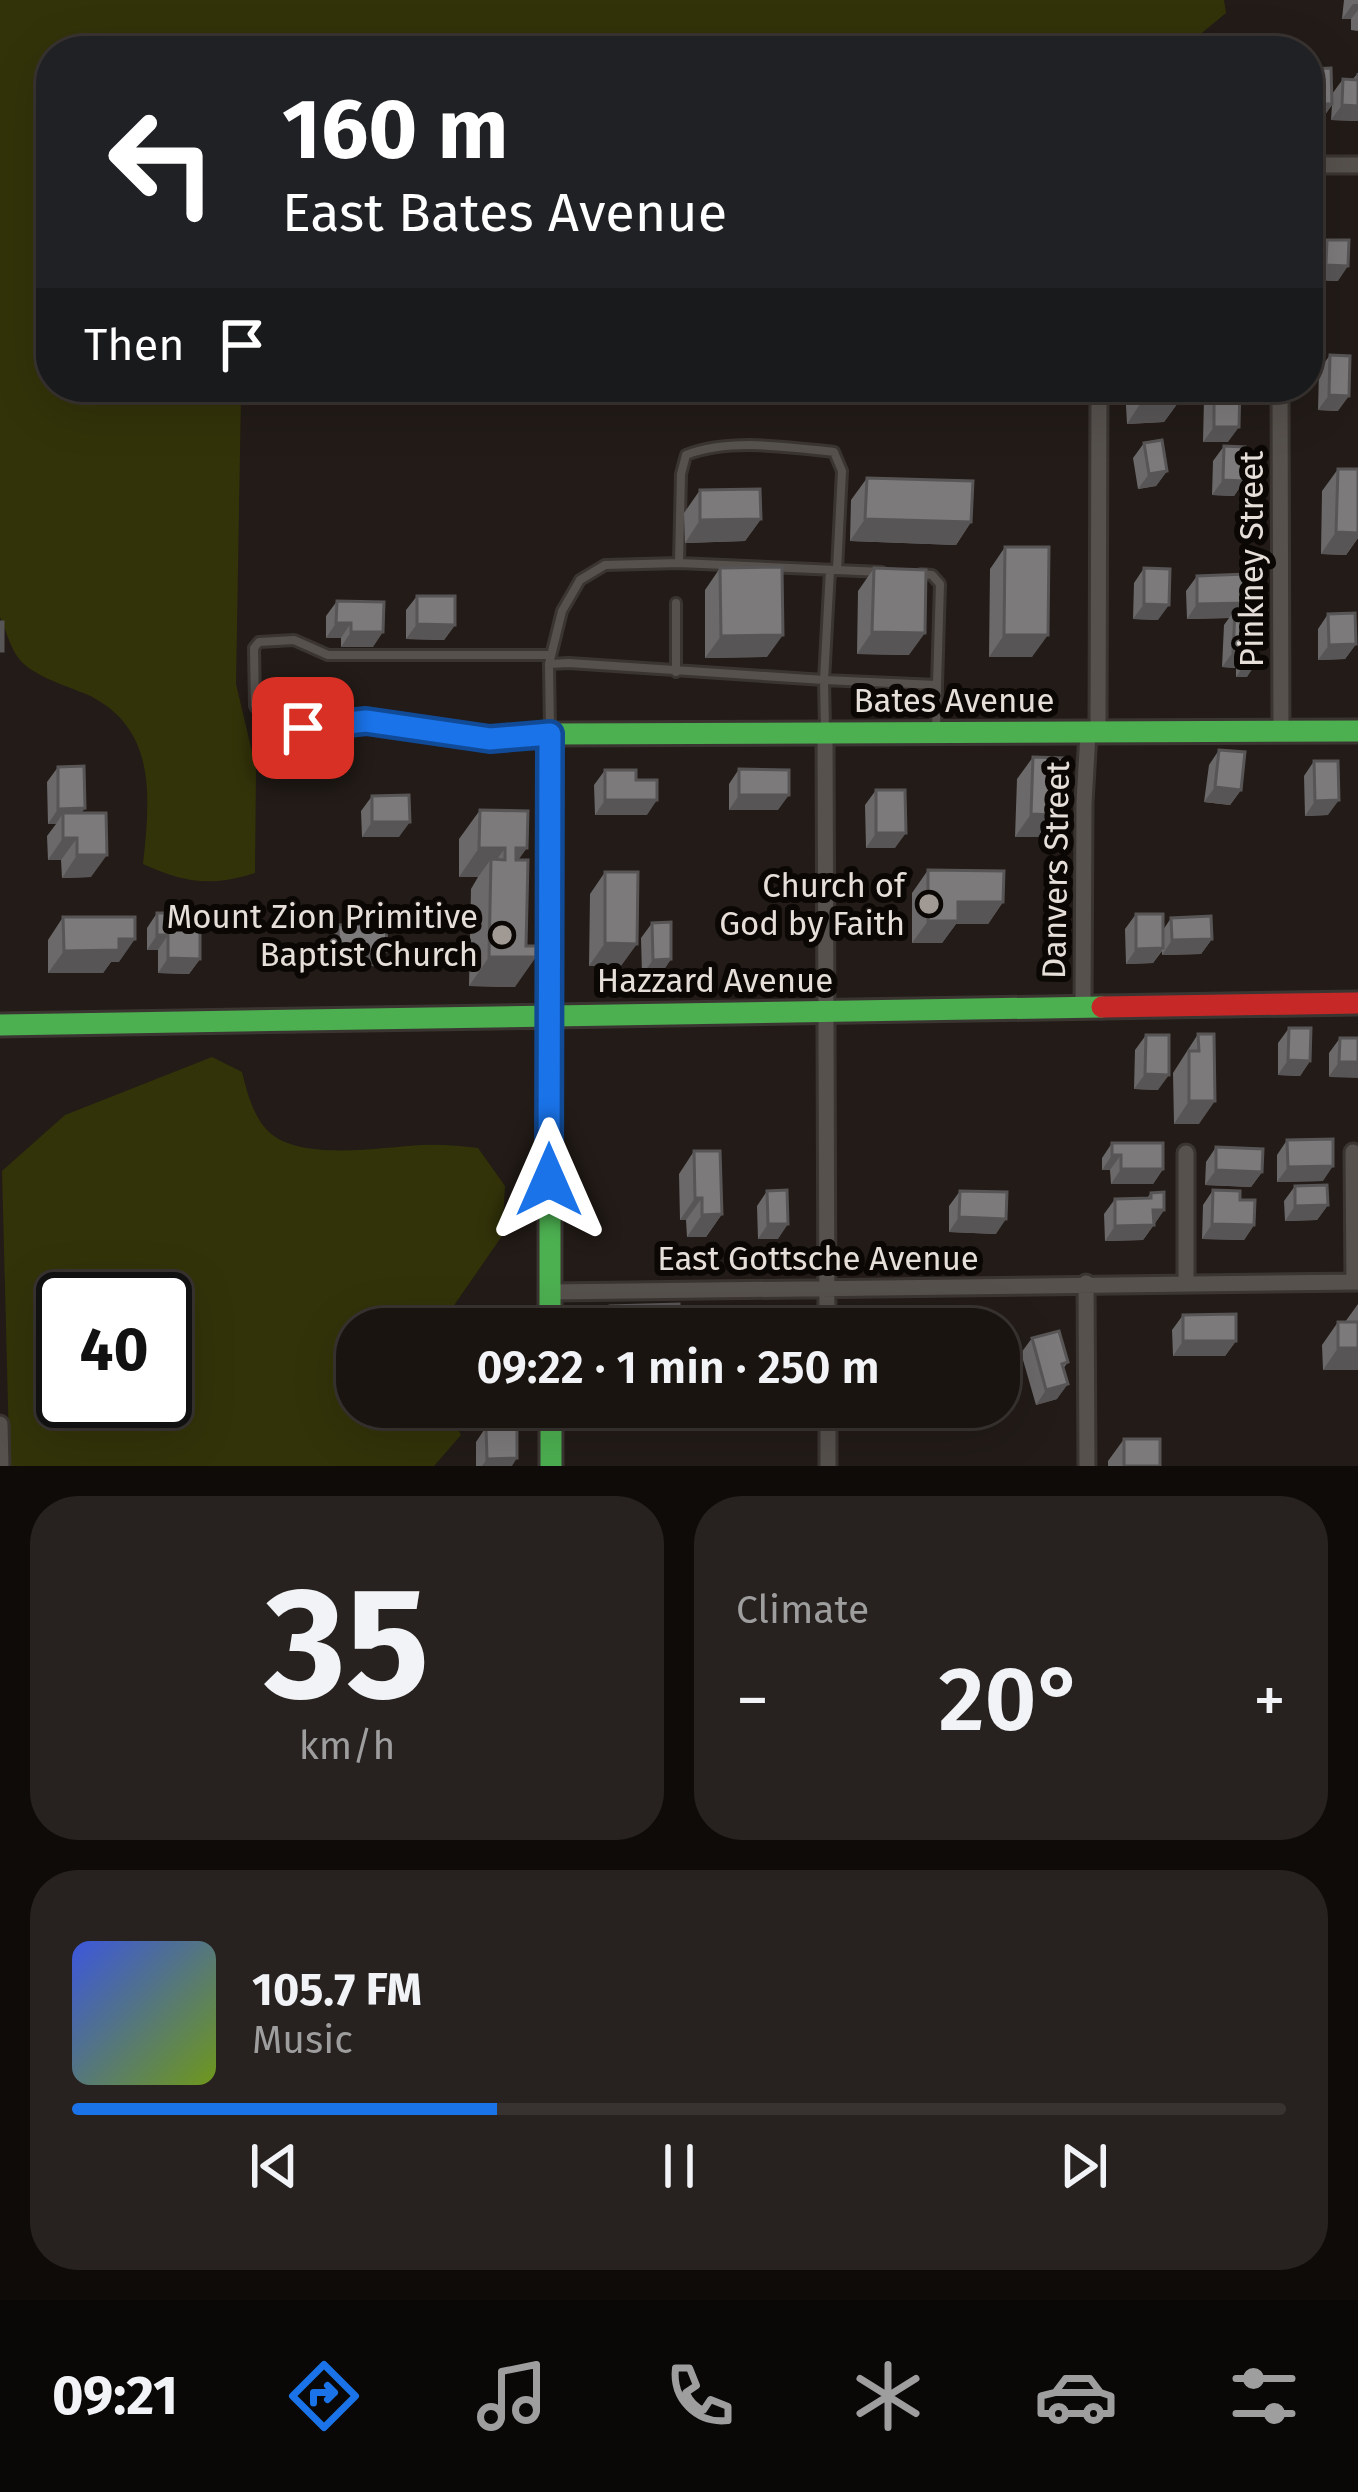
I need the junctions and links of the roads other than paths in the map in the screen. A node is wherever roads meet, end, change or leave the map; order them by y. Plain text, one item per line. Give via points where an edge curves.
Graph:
1 (1323, 165) edge
2 (1358, 165) edge
3 (1099, 402) edge
4 (1280, 402) edge
5 (679, 562) junction
6 (833, 570) junction
7 (884, 572) edge
8 (908, 574) edge
9 (676, 603) dead end
10 (550, 659) junction
11 (676, 672) junction
12 (824, 680) junction
13 (937, 685) junction
14 (303, 728) joint
15 (1358, 730) edge
16 (825, 732) junction
17 (1281, 732) junction
18 (550, 734) junction
19 (936, 734) junction
20 (1093, 734) junction
21 (1358, 1004) edge
22 (1083, 1008) junction
23 (826, 1012) junction
24 (549, 1013) junction
25 (0, 1025) edge
26 (1353, 1152) dead end
27 (1186, 1153) dead end
28 (1186, 1281) junction
29 (1356, 1282) edge
30 (1087, 1283) junction
31 (826, 1289) junction
32 (550, 1292) junction
33 (550, 1308) edge
34 (826, 1308) edge
35 (0, 1424) edge
36 (550, 1428) edge
37 (828, 1428) edge
38 (1, 1466) edge
39 (551, 1466) edge
40 (828, 1466) edge
41 (1087, 1466) edge

1 - 2 street
3 - 20 street, Danvers Street
4 - 17 street, Pinkney Street
5 - 6 lane
5 - 6 lane via 686,455 709,446 791,447 834,452 842,471
5 - 10 lane via 605,565 580,580 562,610
6 - 7 lane
6 - 12 lane
8 - 13 lane via 932,575 940,584
9 - 11 lane
10 - 11 lane
10 - 14 lane via 328,655 294,640 259,642 255,706 270,724
10 - 18 lane
11 - 12 lane
12 - 13 lane
12 - 16 lane
13 - 19 lane
14 - 18 street via 366,721 490,739
15 - 17 street, Bates Avenue
16 - 18 street, Bates Avenue
16 - 19 street, Bates Avenue
16 - 23 street
17 - 20 street, Bates Avenue
18 - 24 street
19 - 20 street, Bates Avenue
20 - 22 street, Danvers Street via 1084,803
21 - 22 street, Hazzard Avenue
22 - 23 street, Hazzard Avenue
23 - 24 street, Hazzard Avenue
23 - 31 street
24 - 25 street, Hazzard Avenue
24 - 32 street
26 - 29 street
27 - 28 street
28 - 29 street
28 - 30 street
30 - 31 street, East Gottsche Avenue
30 - 41 street
31 - 32 street, East Gottsche Avenue
31 - 34 street
32 - 33 street
35 - 38 street
36 - 39 street
37 - 40 street

